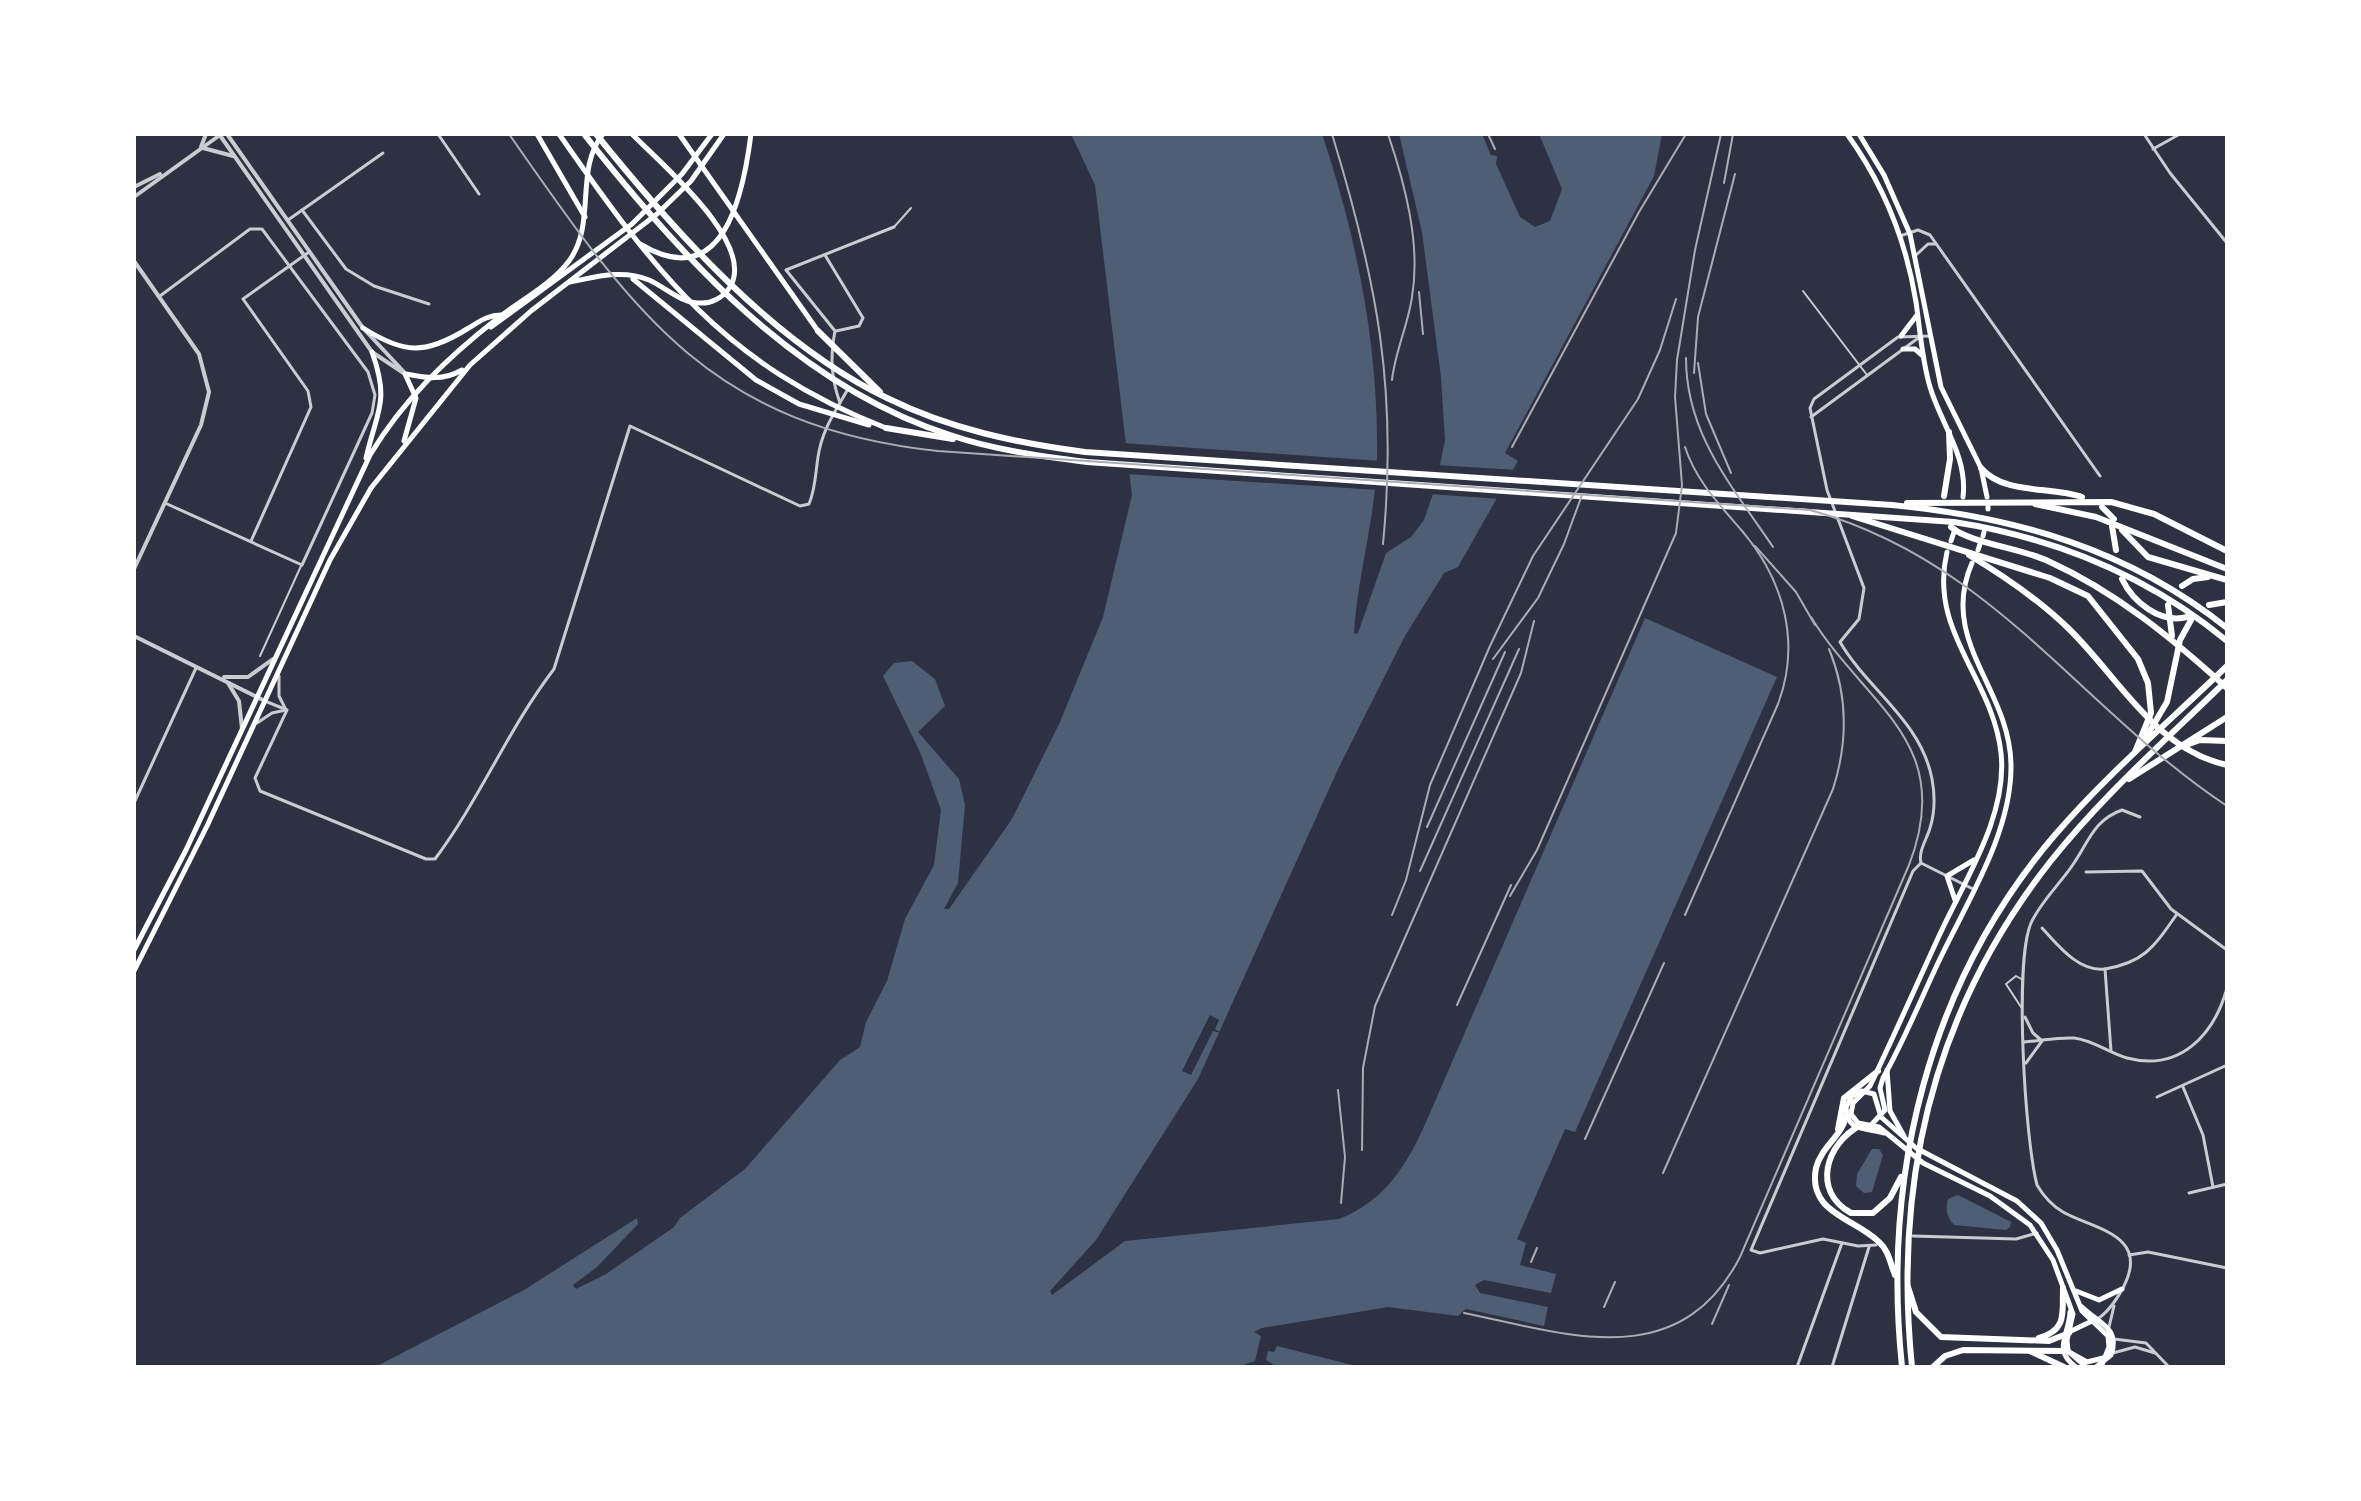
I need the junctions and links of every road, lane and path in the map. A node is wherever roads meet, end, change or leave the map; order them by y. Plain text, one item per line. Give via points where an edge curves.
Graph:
1 (206, 134) edge
2 (220, 134) edge
3 (227, 134) edge
4 (438, 134) edge
5 (537, 134) edge
6 (559, 134) edge
7 (584, 134) edge
8 (596, 134) edge
9 (603, 134) edge
10 (632, 134) edge
11 (679, 134) edge
12 (712, 134) edge
13 (724, 134) edge
14 (751, 134) edge
15 (1847, 134) edge
16 (1859, 134) edge
17 (2144, 134) edge
18 (2180, 134) edge
19 (200, 148) junction
20 (2153, 149) junction
21 (383, 153) dead end
22 (236, 158) junction
23 (167, 172) junction
24 (134, 187) edge
25 (479, 194) dead end
26 (134, 197) edge
27 (911, 208) dead end
28 (302, 210) junction
29 (586, 218) junction
30 (287, 221) junction
31 (894, 227) joint
32 (1910, 234) junction
33 (1900, 236) junction
34 (636, 242) junction
35 (2227, 243) edge
36 (1936, 244) junction
37 (307, 253) junction
38 (825, 255) junction
39 (1916, 255) junction
40 (134, 261) edge
41 (289, 266) junction
42 (625, 275) junction
43 (569, 282) junction
44 (1803, 291) dead end
45 (160, 296) junction
46 (429, 304) dead end
47 (1917, 314) junction
48 (502, 315) junction
49 (363, 328) junction
50 (483, 331) junction
51 (818, 331) joint
52 (835, 331) junction
53 (1901, 336) junction
54 (1921, 336) junction
55 (1931, 336) junction
56 (1903, 349) junction
57 (372, 352) junction
58 (1924, 358) junction
59 (470, 365) junction
60 (1860, 365) junction
61 (405, 374) junction
62 (1867, 375) junction
63 (848, 389) dead end
64 (885, 397) junction
65 (840, 403) junction
66 (1810, 418) junction
67 (886, 428) junction
68 (1949, 432) junction
69 (968, 441) junction
70 (402, 445) junction
71 (364, 467) junction
72 (1981, 468) junction
73 (2100, 476) dead end
74 (1944, 496) dead end
75 (1963, 497) dead end
76 (1987, 497) dead end
77 (2082, 497) dead end
78 (2012, 501) junction
79 (165, 503) junction
80 (1892, 505) junction
81 (2102, 507) dead end
82 (1841, 512) junction
83 (1956, 530) joint
84 (2122, 530) dead end
85 (251, 541) junction
86 (1951, 541) dead end
87 (1959, 550) junction
88 (2116, 550) dead end
89 (2227, 551) edge
90 (1947, 552) dead end
91 (1972, 563) dead end
92 (135, 565) edge
93 (302, 565) junction
94 (2227, 569) edge
95 (2216, 577) junction
96 (2122, 579) dead end
97 (2227, 580) edge
98 (2182, 586) dead end
99 (2227, 602) edge
100 (2209, 605) dead end
101 (2168, 608) dead end
102 (2227, 628) edge
103 (134, 636) edge
104 (2174, 639) junction
105 (2227, 641) edge
106 (260, 656) dead end
107 (275, 658) junction
108 (2227, 666) edge
109 (197, 667) junction
110 (279, 672) junction
111 (218, 677) junction
112 (2227, 680) edge
113 (226, 681) junction
114 (2227, 688) edge
115 (257, 697) junction
116 (265, 701) junction
117 (286, 710) junction
118 (2227, 717) edge
119 (253, 726) junction
120 (242, 729) junction
121 (2227, 741) edge
122 (2178, 748) junction
123 (2133, 757) junction
124 (2227, 765) edge
125 (2125, 781) junction
126 (134, 803) edge
127 (2140, 817) dead end
128 (1974, 860) junction
129 (1921, 863) junction
130 (2086, 872) dead end
131 (1947, 876) junction
132 (1963, 884) junction
133 (1973, 889) junction
134 (1955, 901) junction
135 (2177, 914) junction
136 (2042, 928) dead end
137 (134, 950) edge
138 (2227, 950) edge
139 (2105, 969) junction
140 (134, 971) edge
141 (2024, 981) junction
142 (2227, 988) edge
143 (2023, 1014) junction
144 (2042, 1041) junction
145 (2024, 1042) junction
146 (2111, 1051) junction
147 (2025, 1067) junction
148 (2226, 1068) edge
149 (1888, 1069) junction
150 (1878, 1071) junction
151 (2183, 1087) junction
152 (1867, 1091) junction
153 (2157, 1097) dead end
154 (1846, 1116) junction
155 (1881, 1117) junction
156 (1862, 1126) junction
157 (1837, 1132) junction
158 (1885, 1133) junction
159 (1906, 1140) junction
160 (1903, 1174) junction
161 (2227, 1184) edge
162 (2213, 1187) junction
163 (2189, 1193) dead end
164 (1910, 1233) junction
165 (2037, 1233) junction
166 (1875, 1241) junction
167 (1843, 1242) junction
168 (1869, 1247) junction
169 (2129, 1255) junction
170 (2227, 1268) edge
171 (1897, 1278) junction
172 (1906, 1280) junction
173 (2063, 1288) junction
174 (2073, 1289) junction
175 (2122, 1289) junction
176 (2115, 1302) junction
177 (2069, 1303) junction
178 (2095, 1320) junction
179 (2109, 1327) junction
180 (2069, 1333) junction
181 (2111, 1337) junction
182 (2062, 1338) junction
183 (2033, 1340) junction
184 (2023, 1349) junction
185 (2065, 1350) junction
186 (2112, 1353) junction
187 (2158, 1354) junction
188 (2103, 1364) edge
189 (1797, 1367) edge
190 (1832, 1367) edge
191 (1902, 1367) edge
192 (1912, 1367) edge
193 (1933, 1367) edge
194 (2064, 1367) edge
195 (2076, 1367) edge
196 (2085, 1367) edge
197 (2169, 1367) edge

1 - 19 street
2 - 19 street
2 - 22 street
3 - 30 street
4 - 25 street
5 - 29 main road
6 - 34 main road
7 - 69 highway via 677,242 788,347 880,406
8 - 64 highway via 684,235 768,317 819,358
9 - 29 main road via 589,166
10 - 42 main road via 711,217 732,255 732,282 711,302 693,303 649,280
11 - 51 main road
12 - 50 main road via 675,182 632,224
13 - 43 main road via 681,191
14 - 34 main road via 737,196 719,239 702,255 666,259
15 - 33 main road via 1883,191
16 - 32 main road
17 - 20 street
18 - 20 street
19 - 22 street
19 - 23 street
20 - 35 street
21 - 28 street
22 - 37 street
23 - 24 street
23 - 26 street
27 - 31 lane
28 - 30 street
28 - 46 street via 346,269 374,286
29 - 48 main road via 567,264
30 - 37 street
31 - 38 street
32 - 33 street
32 - 36 street via 1918,230
32 - 39 main road
33 - 47 main road
34 - 67 main road via 680,294 750,356 818,399
36 - 39 street
36 - 73 street
37 - 41 street
37 - 49 street
37 - 57 street
38 - 52 street via 863,318 859,326
38 - 52 street via 786,270
39 - 55 main road
40 - 45 street
41 - 45 street via 264,231 254,228
41 - 85 street via 243,299 308,391 311,407
41 - 93 street via 368,372 375,395 372,413
42 - 43 main road
42 - 67 main road via 738,367 784,397 834,417
43 - 59 main road
44 - 60 lane
45 - 79 street via 199,354 209,389 201,425
47 - 53 main road
47 - 54 main road
48 - 49 main road via 490,315 444,344 420,349 386,343
48 - 50 main road
49 - 61 street
50 - 71 main road via 452,355 393,421
51 - 64 highway
52 - 65 street via 830,354
53 - 54 street
53 - 60 street
54 - 55 street
54 - 56 street
54 - 58 main road
55 - 72 main road via 1941,387
56 - 58 main road via 1915,349
56 - 62 street
57 - 61 street
57 - 71 main road via 383,398
58 - 68 main road
59 - 61 main road via 448,377
59 - 70 main road
60 - 62 lane
60 - 66 street via 1814,399
61 - 70 main road via 416,398
62 - 66 street
63 - 65 street
64 - 80 highway via 956,426 1085,452
65 - 117 street via 820,447 815,490 809,504 800,506 630,426 554,669 435,859 260,791 255,778
66 - 129 street via 1827,490 1864,588 1859,619 1840,642 1910,727 1929,768 1933,814
67 - 69 highway
68 - 74 highway
68 - 75 main road via 1961,465
69 - 82 highway via 1051,458
70 - 110 main road via 348,524
71 - 107 main road
72 - 76 main road
72 - 77 highway via 2000,484
78 - 80 highway
78 - 89 highway via 2126,504
78 - 94 highway via 2079,512
79 - 85 street
79 - 92 street
80 - 102 highway via 1978,516 2073,541 2168,585
81 - 88 highway via 2111,520
82 - 87 highway
82 - 105 highway via 1954,522 2050,543 2141,582
83 - 86 main road
83 - 104 highway via 1970,539 2053,563 2120,600
84 - 95 highway via 2148,557
85 - 93 street
87 - 123 highway via 2050,578 2096,604 2142,666 2152,704
87 - 124 highway via 2055,616 2164,735 2205,759
90 - 128 main road via 1942,583 1948,620 1992,714 2002,754 1998,801
91 - 133 main road via 1961,592 1963,629 2003,718 2011,762 2004,813
93 - 106 lane
95 - 97 highway
95 - 98 highway
96 - 123 highway via 2131,594 2160,616 2189,619 2167,702
99 - 100 highway
101 - 104 highway
103 - 109 street
104 - 114 highway
107 - 111 street via 248,677
107 - 115 main road
108 - 123 highway
109 - 111 street
109 - 126 street
110 - 116 main road
110 - 117 street via 279,696
111 - 113 street
112 - 125 highway
113 - 115 street
113 - 120 street via 239,701
115 - 116 street
115 - 120 main road
116 - 117 street
116 - 119 main road
117 - 119 street
118 - 122 highway
119 - 140 main road
120 - 137 main road
121 - 122 highway via 2200,740
122 - 125 highway
123 - 160 highway via 2053,837 1980,944 1935,1043
125 - 164 highway via 2050,862 1990,950 1946,1046 1919,1139
127 - 141 street via 2122,810 2093,829 2031,923
128 - 131 main road
128 - 132 main road
129 - 131 street
129 - 167 street via 1913,871 1751,1250 1760,1253 1823,1239
130 - 135 street via 2142,871
131 - 132 street
131 - 134 main road
132 - 133 street
132 - 134 main road
133 - 149 main road
134 - 150 main road
135 - 138 street
135 - 139 street via 2138,960
136 - 139 street via 2071,958
139 - 146 street
141 - 143 street
141 - 143 lane via 2016,976 2006,984
142 - 146 street via 2215,1024 2184,1051 2147,1061
143 - 144 street
143 - 145 street
144 - 145 street
144 - 146 street via 2073,1038
144 - 147 street
145 - 147 street
147 - 169 street via 2037,1185 2062,1211 2117,1236
148 - 151 street
149 - 155 main road via 1880,1086 1885,1105
149 - 159 main road via 1890,1111
150 - 152 main road
150 - 157 highway via 1844,1098
151 - 153 street
151 - 162 street via 2203,1135
152 - 154 main road via 1849,1099
152 - 155 main road via 1879,1101
152 - 156 main road via 1851,1106 1852,1117
154 - 156 main road
154 - 157 highway
155 - 156 main road
155 - 159 main road
156 - 158 main road
156 - 158 main road
156 - 160 highway via 1838,1146 1826,1170 1826,1188 1839,1207 1873,1213 1890,1198
157 - 166 highway via 1819,1159 1817,1190 1831,1212
158 - 165 main road via 1932,1169 2001,1202
159 - 174 main road via 1934,1160 2017,1201 2050,1237
160 - 171 highway
161 - 162 street
162 - 163 street
164 - 165 street via 2016,1239
164 - 172 highway
165 - 173 main road
166 - 168 street
166 - 171 highway via 1886,1250
167 - 168 street
167 - 189 street
168 - 190 street
169 - 170 street via 2148,1252
169 - 175 street
171 - 191 highway
172 - 183 highway via 1916,1312 1941,1337
172 - 192 highway
173 - 177 main road
173 - 183 highway via 2061,1323
174 - 175 main road via 2094,1300
174 - 178 main road
175 - 176 street
176 - 178 street
176 - 179 street
177 - 180 main road
177 - 182 main road
178 - 179 main road
178 - 180 main road via 2080,1323
178 - 181 main road
179 - 181 main road
180 - 182 highway
180 - 185 main road
181 - 186 main road
181 - 187 street via 2144,1342
181 - 188 main road
182 - 183 highway
182 - 185 main road
184 - 185 highway
184 - 193 highway via 1963,1350
184 - 194 highway
185 - 188 main road
185 - 195 main road
185 - 196 main road
186 - 187 street via 2135,1347
186 - 188 main road
187 - 197 street

